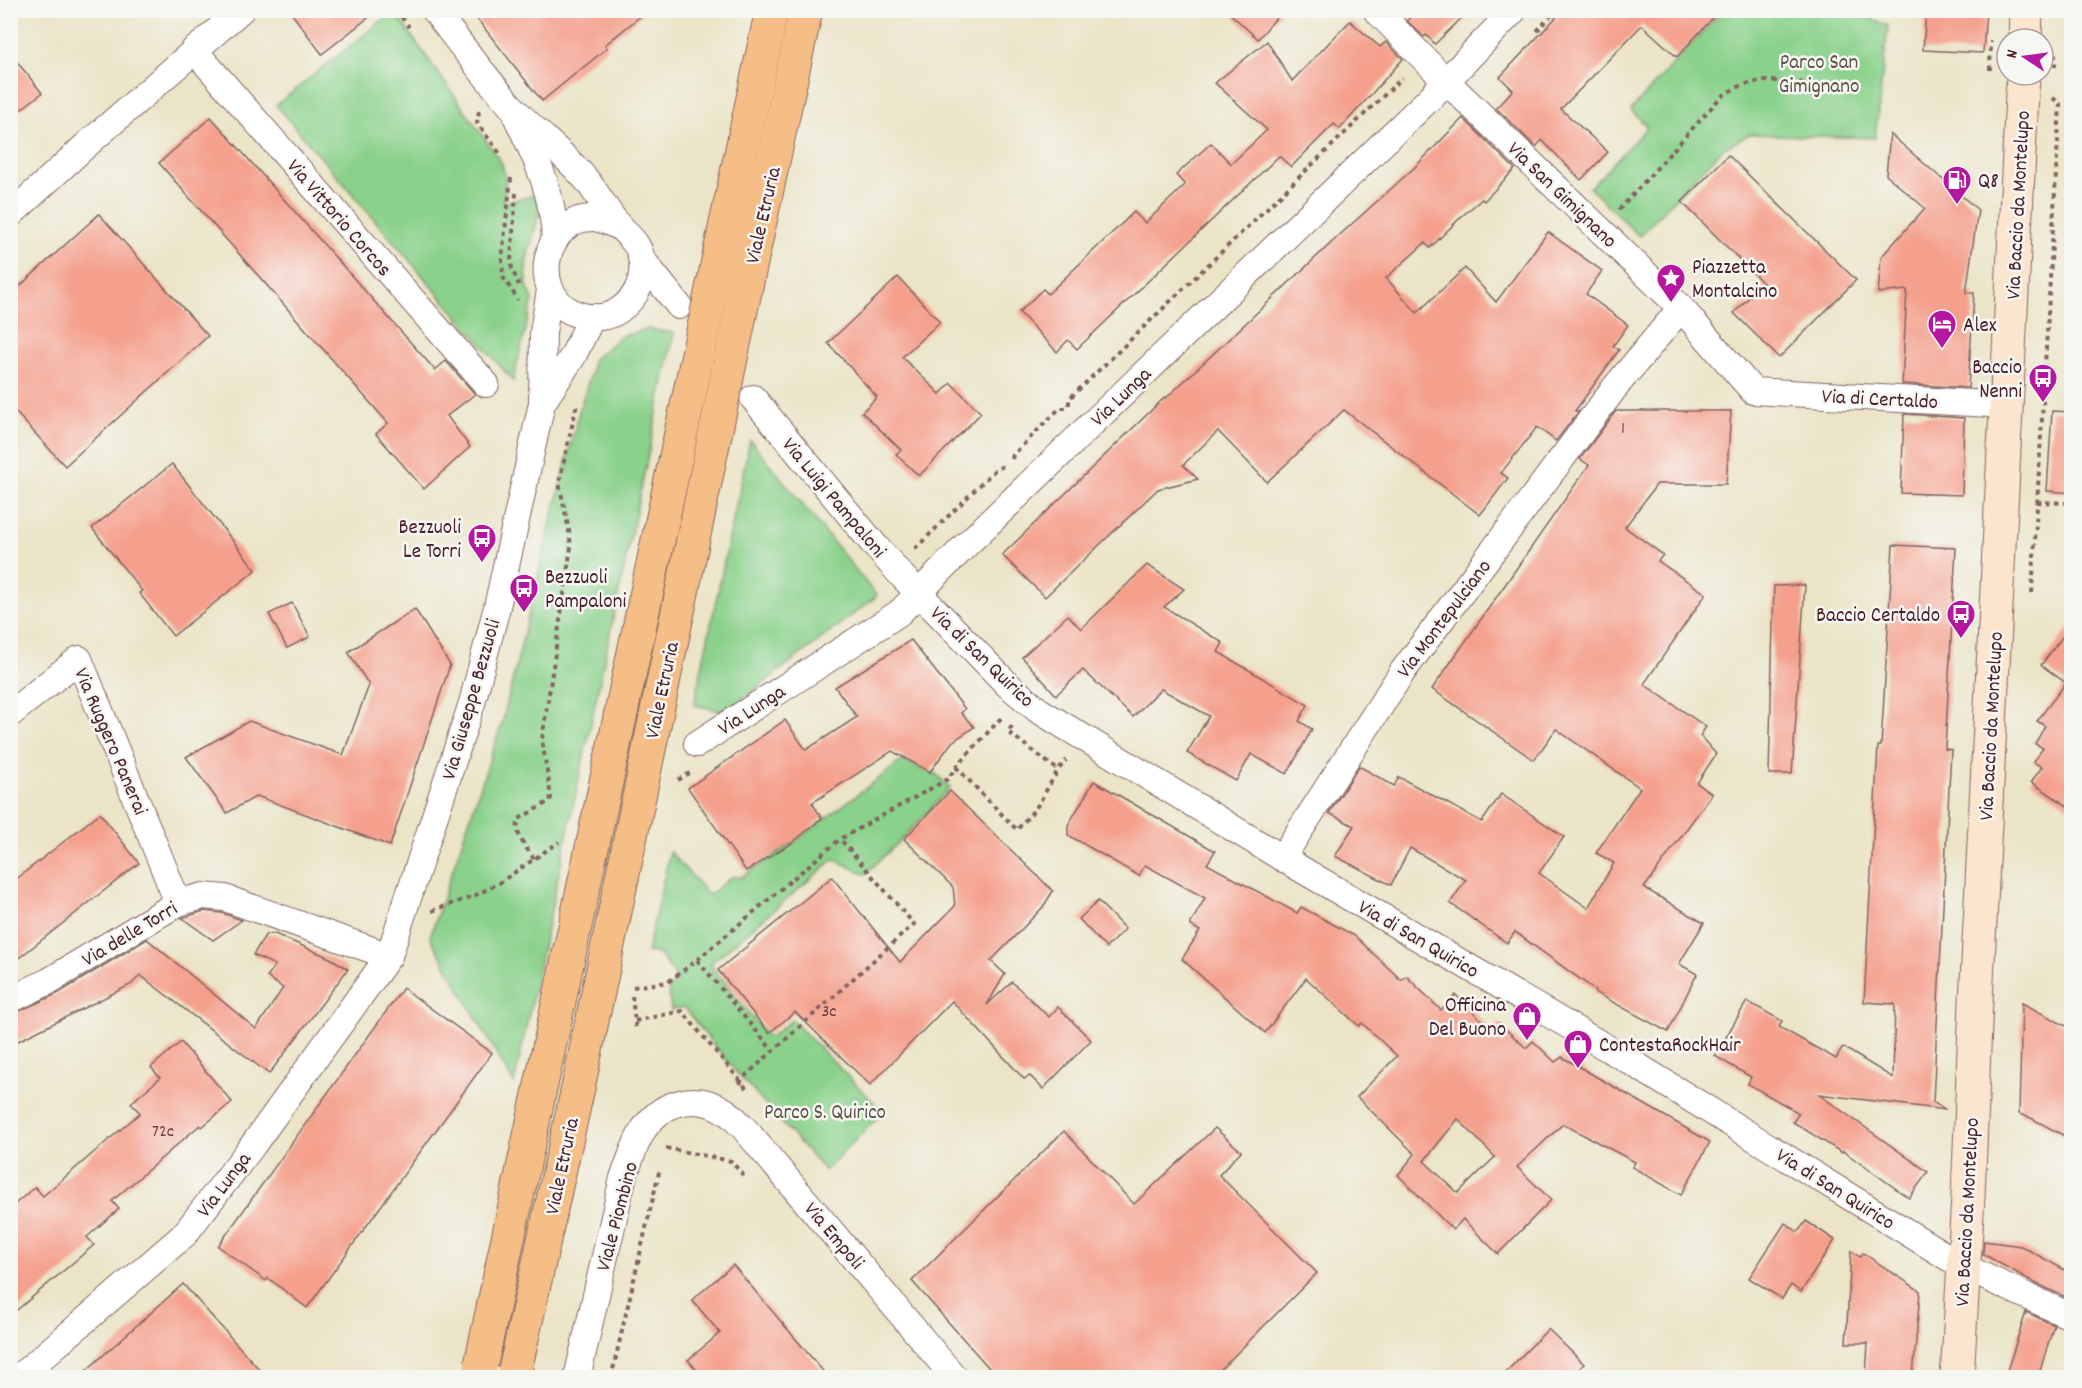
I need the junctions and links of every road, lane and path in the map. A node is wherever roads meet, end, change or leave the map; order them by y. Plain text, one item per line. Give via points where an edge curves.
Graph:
1 (241, 10) edge
2 (396, 10) edge
3 (434, 10) edge
4 (772, 10) edge
5 (806, 10) edge
6 (1376, 10) edge
7 (1514, 10) edge
8 (1556, 10) edge
9 (2026, 10) edge
10 (2025, 27) edge
11 (411, 29) dead end
12 (1533, 34) dead end
13 (194, 50) junction
14 (1405, 75) dead end
15 (1446, 81) junction
16 (1820, 84) dead end
17 (2022, 87) edge
18 (480, 106) dead end
19 (475, 107) dead end
20 (512, 107) junction
21 (479, 112) junction
22 (485, 120) dead end
23 (507, 163) dead end
24 (511, 173) dead end
25 (517, 188) dead end
26 (10, 215) edge
27 (620, 227) junction
28 (1601, 231) junction
29 (555, 240) junction
30 (641, 258) junction
31 (522, 289) dead end
32 (550, 290) junction
33 (632, 298) junction
34 (520, 303) dead end
35 (1681, 308) junction
36 (592, 317) junction
37 (486, 384) dead end
38 (579, 395) dead end
39 (753, 398) dead end
40 (542, 404) junction
41 (2008, 405) junction
42 (1068, 415) dead end
43 (1016, 463) dead end
44 (2037, 502) dead end
45 (2072, 503) edge
46 (909, 543) dead end
47 (920, 593) junction
48 (1021, 697) junction
49 (10, 714) edge
50 (697, 756) joint
51 (956, 766) junction
52 (1058, 770) dead end
53 (678, 780) dead end
54 (565, 838) dead end
55 (840, 839) junction
56 (1282, 858) junction
57 (534, 859) junction
58 (178, 903) junction
59 (432, 911) dead end
60 (389, 956) junction
61 (697, 960) junction
62 (633, 987) dead end
63 (10, 1000) edge
64 (773, 1051) junction
65 (716, 1107) junction
66 (746, 1179) dead end
67 (1962, 1266) junction
68 (2072, 1317) edge
69 (481, 1364) dead end
70 (515, 1370) dead end
71 (18, 1377) edge
72 (577, 1377) edge
73 (611, 1377) edge
74 (955, 1377) edge
75 (1957, 1377) edge

1 - 13 street
2 - 11 path
3 - 20 street
4 - 69 main road, Viale Etruria, bridge
5 - 70 main road, Viale Etruria, bridge
6 - 15 street, Via San Gimignano
7 - 15 street, Via Lunga
8 - 12 path
9 - 10 street
13 - 26 street
13 - 37 street, Via Vittorio Corcos
14 - 42 path via 1069,399
15 - 28 street, Via San Gimignano
15 - 47 street, Via Lunga
16 - 28 path via 1764,81 1730,91
17 - 41 street, Via Baccio da Montelupo
18 - 21 path
19 - 21 path
20 - 27 street via 574,165
20 - 29 street via 546,182
21 - 22 path
21 - 23 path via 477,123
24 - 34 path via 502,268 506,283
25 - 31 path via 511,260
27 - 29 street via 585,219 568,227
27 - 30 street via 634,240
28 - 35 street, Via San Gimignano
29 - 32 street via 545,264
30 - 33 street via 642,278
30 - 33 street via 679,306
32 - 36 street via 573,313
32 - 40 street, Via Giuseppe Bezzuoli via 543,332
33 - 36 street via 611,314
35 - 41 street, Via di Certaldo via 1753,391
35 - 56 street, Via Montepulciano via 1616,386 1403,671
36 - 40 street, Via Giuseppe Bezzuoli
38 - 57 path via 559,483 571,547 542,741 551,797 517,823 519,835
39 - 47 street, Via Luigi Pampaloni via 877,548
40 - 60 street, Via Giuseppe Bezzuoli via 479,681
41 - 67 street, Via Baccio da Montelupo
43 - 46 path via 997,468 914,549
44 - 45 path
47 - 48 street, Via di San Quirico
47 - 50 street, Via Lunga via 899,614
48 - 51 path
48 - 56 street, Via di San Quirico via 1059,725
49 - 58 street, Via Ruggero Panerai via 79,659
50 - 53 path
51 - 52 path via 1017,830 1038,806
51 - 55 path via 948,779
54 - 57 path
55 - 61 path
55 - 64 path via 914,924
56 - 67 street, Via di San Quirico via 1631,1062
57 - 59 path via 474,896
58 - 60 street, Via delle Torri via 203,896 225,898
58 - 63 street, Via delle Torri via 49,981
60 - 71 street, Via Lunga via 184,1235
61 - 62 path via 668,982
61 - 64 path
64 - 65 path
65 - 72 street, Viale Piombino via 690,1100 675,1104 648,1123 635,1147 623,1178
65 - 74 street, Via Empoli via 743,1127
66 - 73 path via 730,1161 665,1148
67 - 68 street, Via di San Quirico
67 - 75 street, Via Baccio da Montelupo

